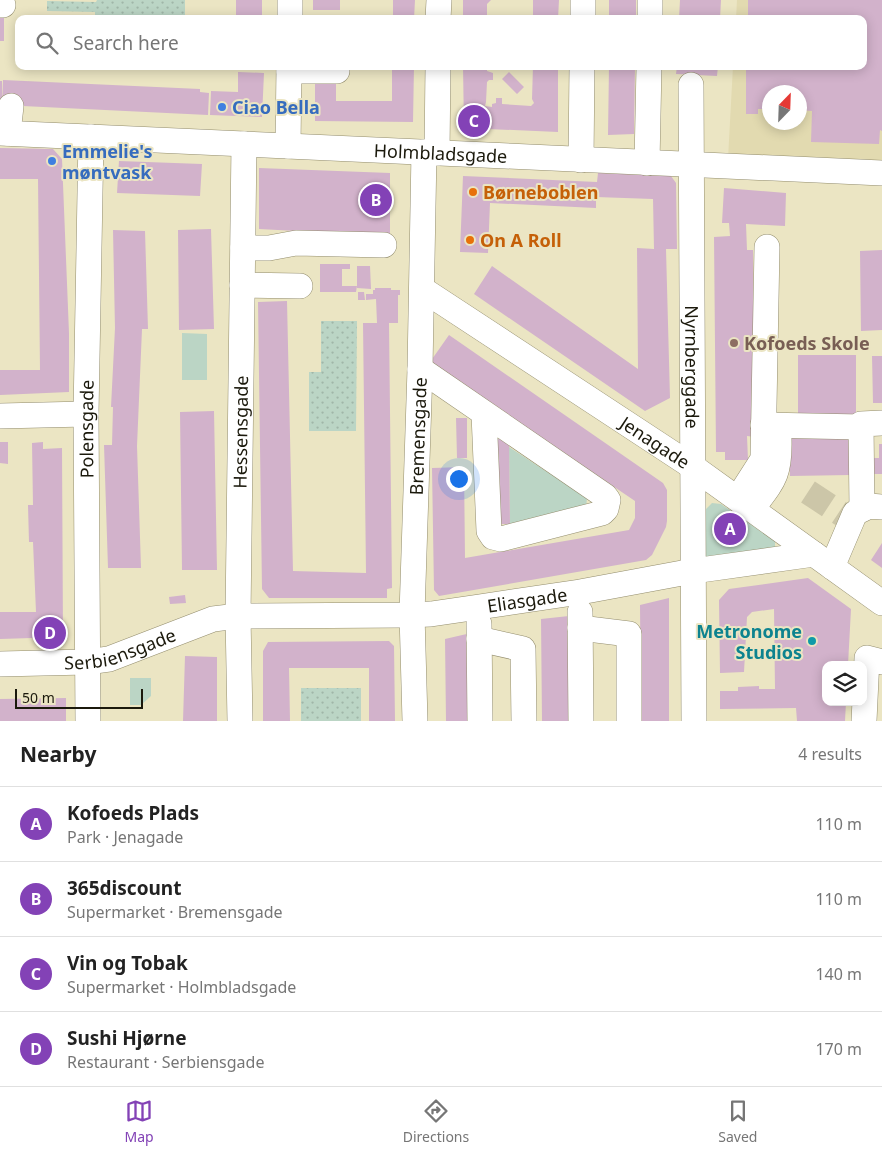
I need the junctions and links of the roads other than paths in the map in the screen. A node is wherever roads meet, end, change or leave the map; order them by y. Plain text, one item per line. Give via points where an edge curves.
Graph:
1 (290, 0) edge
2 (439, 0) edge
3 (583, 0) edge
4 (650, 0) edge
5 (290, 15) edge
6 (438, 15) edge
7 (583, 15) edge
8 (650, 15) edge
9 (289, 70) edge
10 (313, 70) edge
11 (337, 70) edge
12 (438, 70) edge
13 (582, 70) edge
14 (649, 70) edge
15 (691, 85) dead end
16 (11, 106) dead end
17 (4, 133) edge
18 (91, 137) junction
19 (244, 144) junction
20 (288, 146) junction
21 (431, 152) junction
22 (581, 160) junction
23 (647, 162) junction
24 (692, 164) junction
25 (882, 173) edge
26 (384, 246) dead end
27 (767, 247) dead end
28 (243, 248) junction
29 (242, 285) junction
30 (300, 286) dead end
31 (422, 289) junction
32 (420, 369) junction
33 (86, 414) junction
34 (484, 414) junction
35 (0, 416) edge
36 (872, 425) edge
37 (771, 432) junction
38 (693, 467) junction
39 (745, 504) junction
40 (872, 508) edge
41 (823, 560) junction
42 (693, 571) junction
43 (580, 592) junction
44 (882, 603) edge
45 (479, 607) junction
46 (412, 614) junction
47 (238, 616) junction
48 (580, 628) junction
49 (480, 640) junction
50 (87, 662) junction
51 (882, 662) edge
52 (0, 664) edge
53 (88, 721) edge
54 (240, 721) edge
55 (415, 721) edge
56 (480, 721) edge
57 (524, 721) edge
58 (581, 721) edge
59 (629, 721) edge
60 (694, 721) edge
61 (864, 721) edge

1 - 5 street
2 - 6 street
3 - 7 street
4 - 8 street
9 - 20 street
10 - 11 street
12 - 21 street, Bremensgade
13 - 22 street
14 - 23 street
15 - 24 street, Nyrnberggade
16 - 17 street
17 - 18 street, Holmbladsgade
18 - 19 street, Holmbladsgade
18 - 33 street, Polensgade
19 - 20 street, Holmbladsgade
19 - 28 street, Hessensgade
20 - 21 street, Holmbladsgade
21 - 22 street, Holmbladsgade
21 - 31 street, Bremensgade
22 - 23 street, Holmbladsgade
23 - 24 street, Holmbladsgade
24 - 25 street, Holmbladsgade
24 - 38 street, Nyrnberggade
26 - 28 street via 296,243
27 - 37 street
28 - 29 street, Hessensgade
29 - 30 street
29 - 47 street, Hessensgade
31 - 32 street, Bremensgade
31 - 38 street, Jenagade
32 - 34 street
32 - 46 street, Bremensgade
33 - 35 street
33 - 50 street, Polensgade
34 - 34 street via 489,531 492,537 501,539 563,524 606,509 608,500 605,496
36 - 37 street
36 - 40 street
37 - 39 street via 779,465 775,478
38 - 39 street, Jenagade
38 - 42 street, Nyrnberggade
39 - 41 street, Jenagade
40 - 41 street via 855,512
41 - 42 street, Eliasgade
41 - 44 street, Jenagade
42 - 43 street, Eliasgade
42 - 60 street, Nyrnberggade
43 - 45 street, Eliasgade
43 - 48 street
45 - 46 street, Eliasgade
45 - 49 street
46 - 47 street, Eliasgade
46 - 55 street, Bremensgade
47 - 50 street, Serbiensgade via 213,619 109,659
47 - 54 street, Hessensgade
48 - 58 street
48 - 59 street via 629,634
49 - 56 street
49 - 57 street via 523,649
50 - 52 street, Serbiensgade
50 - 53 street, Polensgade
51 - 61 street via 867,658

